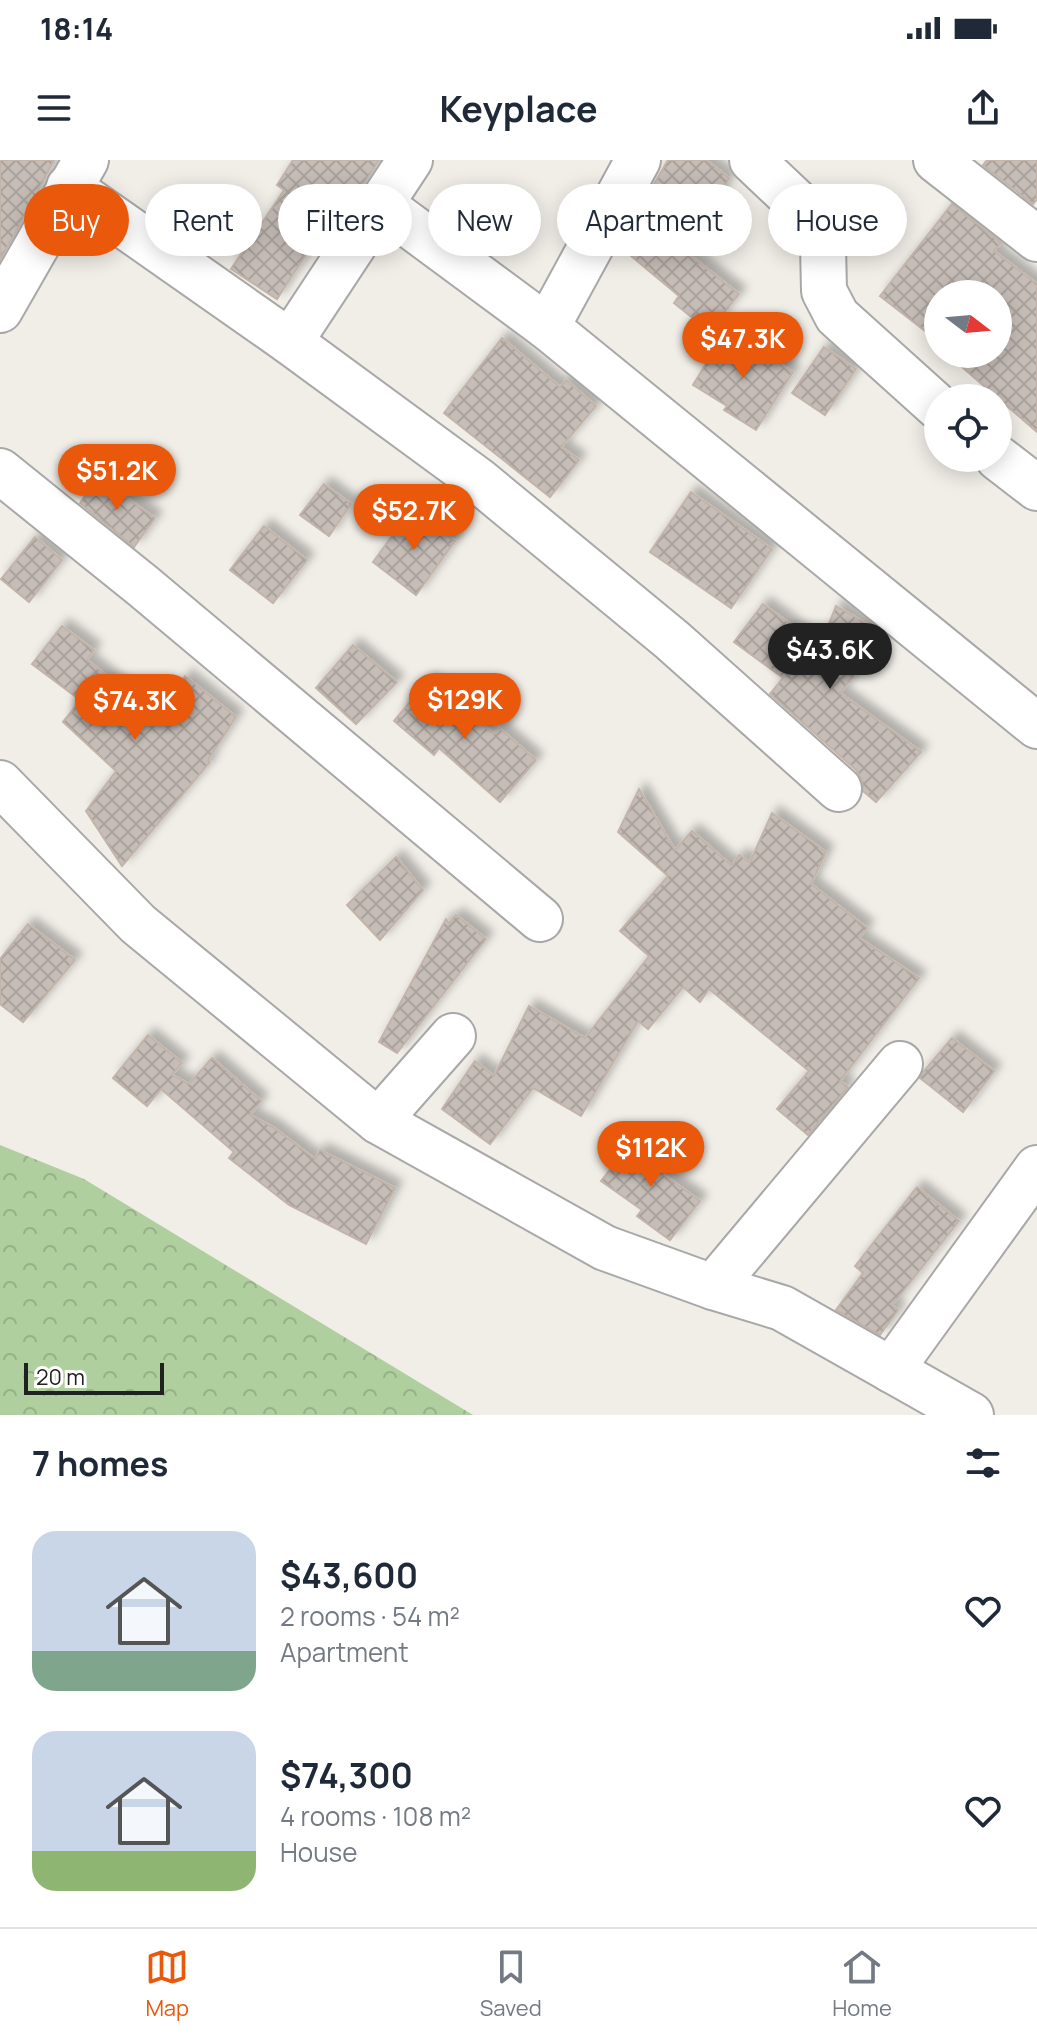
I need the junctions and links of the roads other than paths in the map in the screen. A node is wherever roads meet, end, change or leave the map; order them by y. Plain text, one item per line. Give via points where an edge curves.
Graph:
1 (410, 160) edge
2 (638, 160) edge
3 (752, 160) edge
4 (936, 160) edge
5 (78, 174) edge
6 (395, 184) edge
7 (412, 227) edge
8 (1037, 239) edge
9 (348, 256) edge
10 (0, 310) edge
11 (547, 327) junction
12 (290, 342) junction
13 (924, 394) edge
14 (1012, 469) edge
15 (0, 471) edge
16 (1037, 488) edge
17 (1037, 726) edge
18 (0, 783) edge
19 (839, 789) dead end
20 (540, 919) dead end
21 (453, 1036) dead end
22 (900, 1064) dead end
23 (378, 1121) junction
24 (1037, 1168) edge
25 (713, 1287) junction
26 (891, 1370) junction
27 (971, 1415) edge

1 - 6 street
2 - 11 street
3 - 13 street via 809,214 823,245 824,291 837,316
4 - 8 street
5 - 10 street
5 - 12 street
7 - 11 street
9 - 12 street
11 - 17 street
12 - 19 street via 478,480 672,640
14 - 16 street
15 - 20 street
18 - 23 street via 138,924
21 - 23 street
22 - 25 street
23 - 25 street via 605,1248
24 - 26 street
25 - 26 street via 782,1308
26 - 27 street

